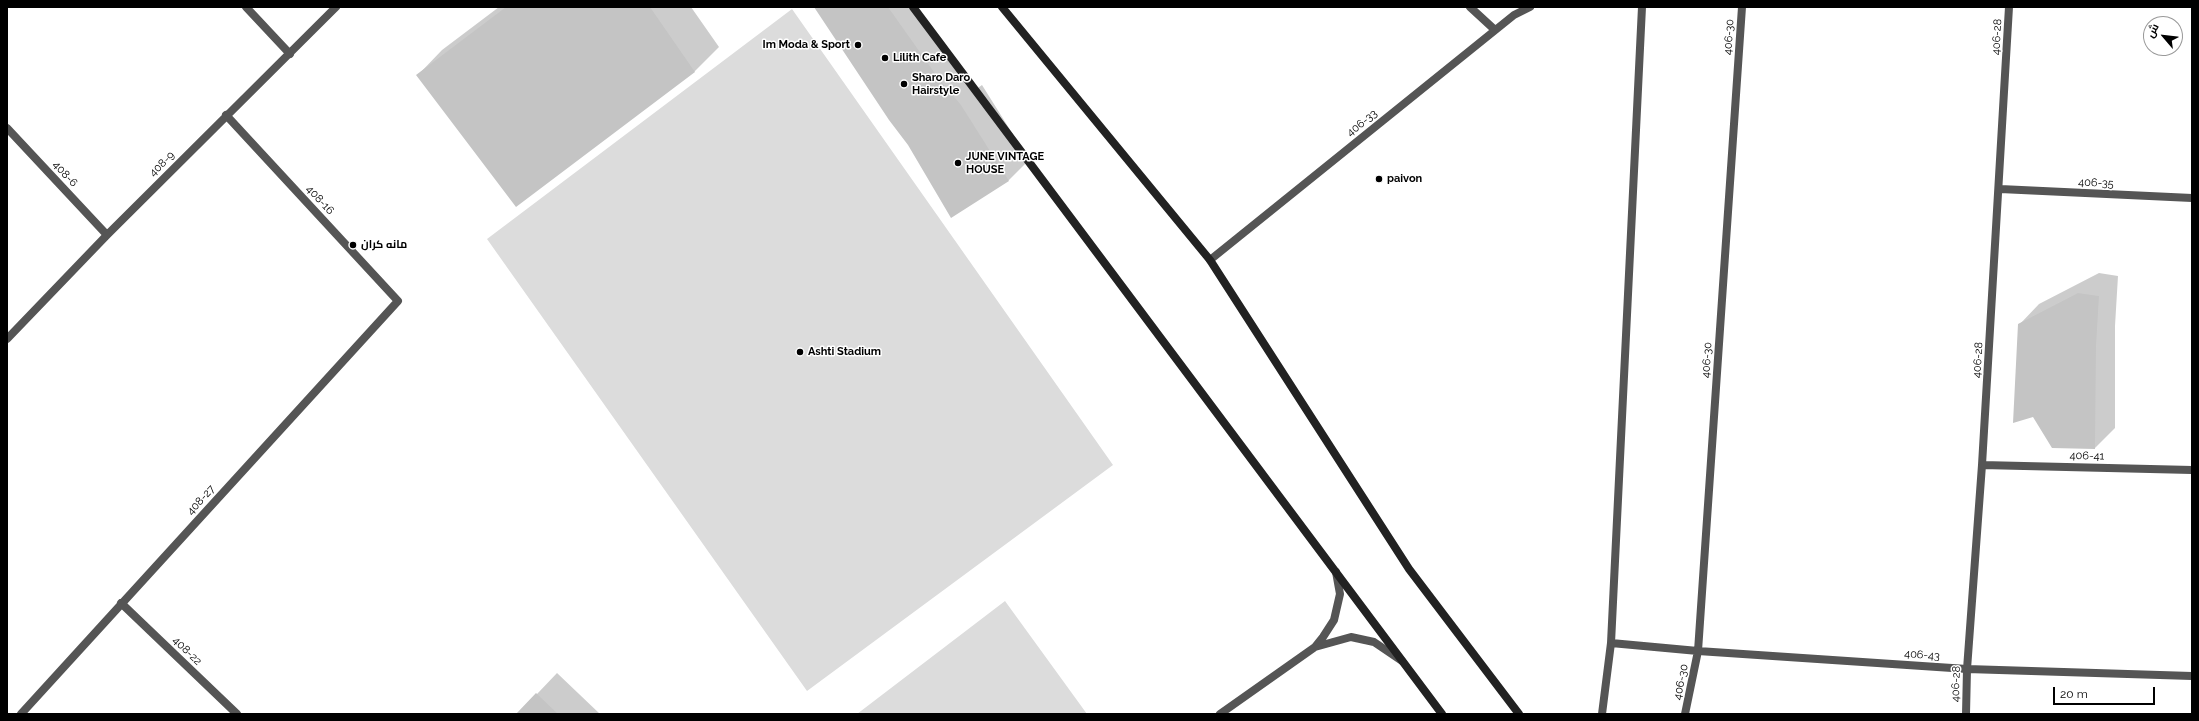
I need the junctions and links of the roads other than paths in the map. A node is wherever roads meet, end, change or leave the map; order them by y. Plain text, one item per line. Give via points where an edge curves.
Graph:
1 (246, 7) edge
2 (336, 7) edge
3 (913, 7) edge
4 (1002, 7) edge
5 (1470, 7) edge
6 (1530, 7) edge
7 (1642, 7) edge
8 (1742, 7) edge
9 (2009, 7) edge
10 (1495, 30) junction
11 (290, 54) junction
12 (226, 115) junction
13 (7, 128) edge
14 (2000, 189) junction
15 (2192, 198) edge
16 (107, 235) junction
17 (1210, 260) junction
18 (398, 301) joint
19 (7, 339) edge
20 (1982, 465) junction
21 (2192, 470) edge
22 (1336, 572) junction
23 (122, 603) junction
24 (1611, 644) junction
25 (1315, 647) junction
26 (1698, 651) junction
27 (1402, 662) junction
28 (1967, 669) junction
29 (2192, 676) edge
30 (22, 714) edge
31 (237, 714) edge
32 (1220, 714) edge
33 (1442, 714) edge
34 (1519, 714) edge
35 (1602, 714) edge
36 (1685, 714) edge
37 (1966, 714) edge

1 - 11 street
2 - 11 street, 408-9
3 - 22 street
4 - 17 street
5 - 10 street
6 - 10 street, 406-33 via 1514,15
7 - 24 street
8 - 26 street, 406-30
9 - 14 street, 406-28
10 - 17 street, 406-33
11 - 12 street, 408-9
12 - 16 street, 408-9
12 - 18 street, 408-16
13 - 16 street, 408-6
14 - 15 street, 406-35
14 - 20 street, 406-28
16 - 19 street, 408-9
17 - 34 street via 1409,569
18 - 23 street, 408-27
20 - 21 street, 406-41
20 - 28 street, 406-28
22 - 25 street via 1340,594 1334,620
22 - 27 street
23 - 30 street, 408-27
23 - 31 street, 408-22
24 - 26 street, 406-43
24 - 35 street
25 - 27 street via 1351,637 1374,642
25 - 32 street
26 - 28 street, 406-43
26 - 36 street, 406-30
27 - 33 street
28 - 29 street, 406-43
28 - 37 street, 406-28

